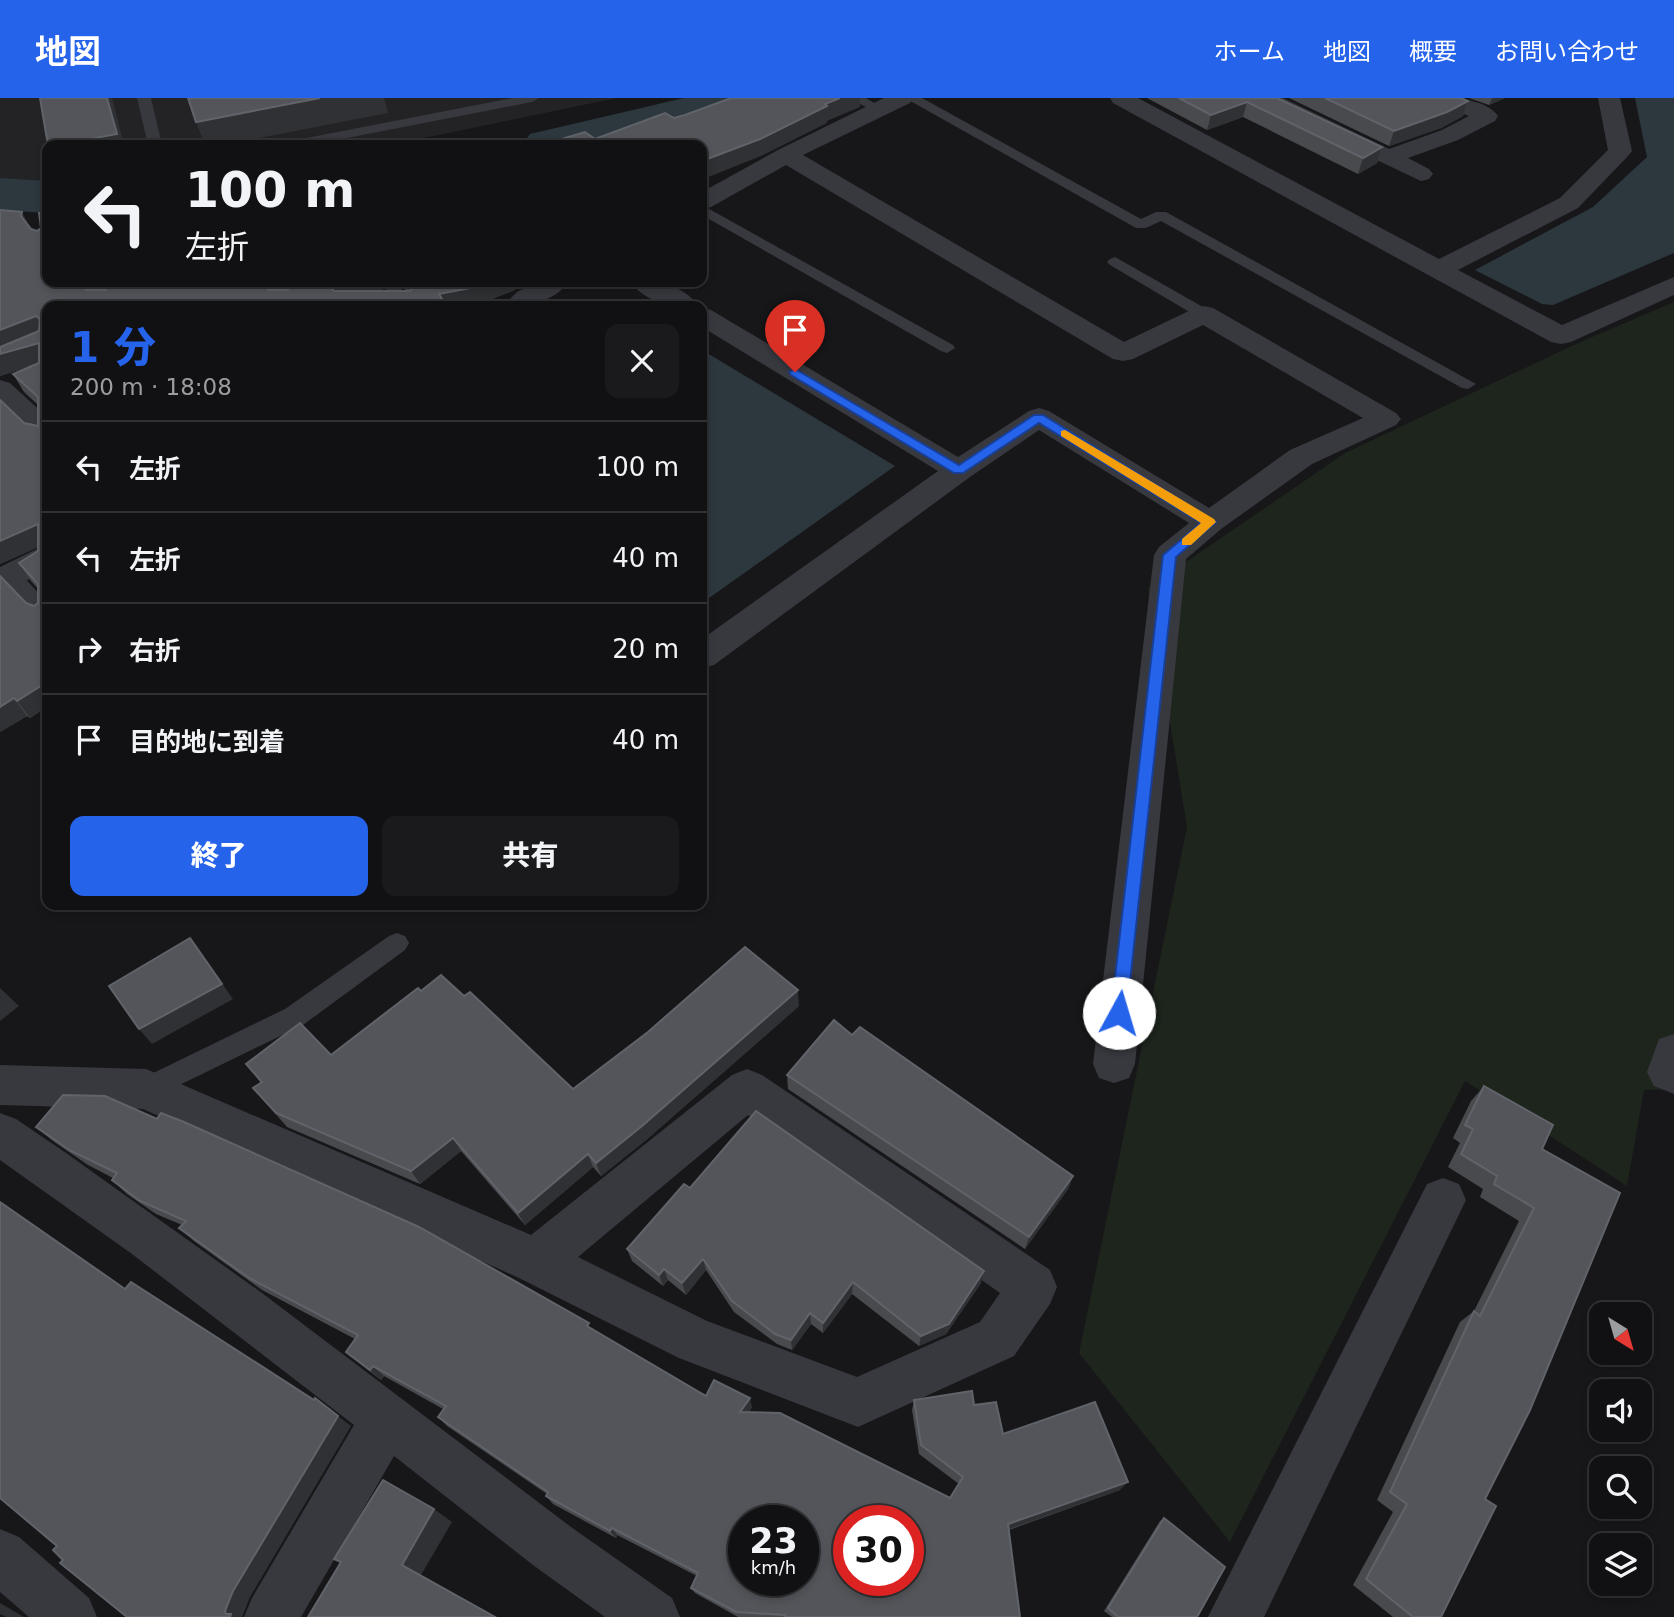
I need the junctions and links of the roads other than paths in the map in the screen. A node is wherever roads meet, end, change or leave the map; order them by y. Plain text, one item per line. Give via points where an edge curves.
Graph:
1 (144, 98) edge
2 (532, 98) edge
3 (856, 98) edge
4 (902, 98) edge
5 (912, 98) edge
6 (1121, 98) edge
7 (1265, 98) edge
8 (1444, 98) edge
9 (1609, 98) edge
10 (464, 104) edge
11 (877, 109) junction
12 (154, 140) edge
13 (312, 140) edge
14 (786, 155) junction
15 (1387, 158) junction
16 (1421, 174) dead end
17 (707, 199) edge
18 (707, 212) edge
19 (1115, 262) dead end
20 (1438, 270) junction
21 (1674, 285) edge
22 (88, 287) edge
23 (547, 287) edge
24 (653, 287) edge
25 (100, 301) edge
26 (524, 301) edge
27 (677, 301) edge
28 (1204, 314) junction
29 (707, 319) edge
30 (947, 348) dead end
31 (1468, 384) dead end
32 (8, 386) edge
33 (42, 427) edge
34 (959, 470) junction
35 (1210, 522) junction
36 (42, 558) edge
37 (5, 578) edge
38 (42, 610) edge
39 (707, 652) edge
40 (397, 943) dead end
41 (1674, 1053) edge
42 (1114, 1064) dead end
43 (1674, 1074) edge
44 (0, 1085) edge
45 (146, 1089) junction
46 (0, 1134) edge
47 (1443, 1200) dead end
48 (536, 1261) junction
49 (387, 1418) junction
50 (0, 1556) edge
51 (70, 1617) edge
52 (271, 1617) edge
53 (653, 1617) edge
54 (1235, 1617) edge

1 - 12 lane
2 - 10 lane
3 - 11 lane
4 - 11 street
5 - 31 lane via 1141,225 1161,215
6 - 20 street
7 - 15 street
8 - 15 street via 1487,116 1451,135
9 - 20 street via 1620,150 1569,203
10 - 13 lane
11 - 14 street
14 - 17 street
14 - 28 street via 1123,352
15 - 16 street
18 - 30 lane
19 - 28 lane
20 - 21 street via 1561,336
22 - 25 lane
23 - 26 street
24 - 27 street
28 - 35 street via 1386,419 1301,457
29 - 34 street
32 - 33 street
34 - 35 street via 1039,417
34 - 39 street
35 - 42 street via 1170,555
36 - 37 street
37 - 38 lane
40 - 45 lane via 294,1017
41 - 43 street via 1669,1072
44 - 45 street
45 - 48 street
46 - 49 street via 96,1199
47 - 54 street
48 - 48 street via 696,1341 858,1402 997,1339 1033,1287 747,1089
49 - 52 street
49 - 53 street via 584,1572
50 - 51 street

